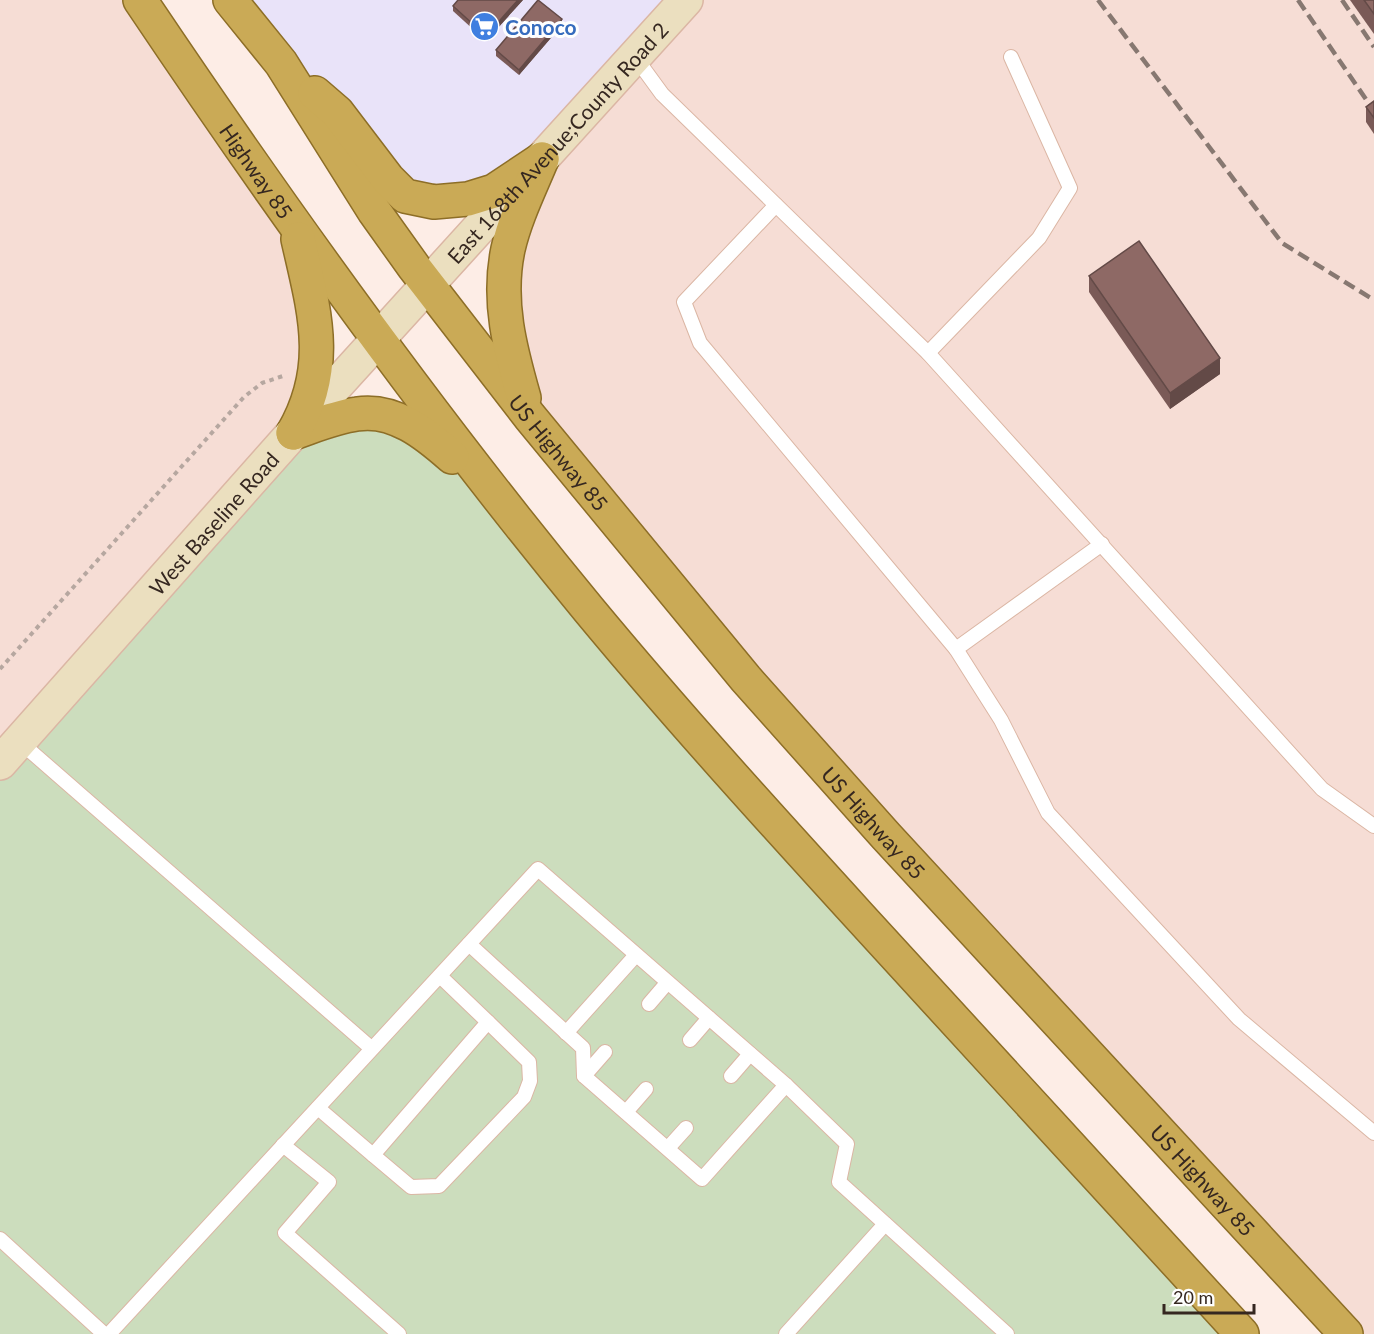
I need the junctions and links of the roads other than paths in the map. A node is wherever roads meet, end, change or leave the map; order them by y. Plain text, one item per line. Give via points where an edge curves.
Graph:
1 (140, 0) edge
2 (230, 0) edge
3 (686, 0) edge
4 (635, 57) junction
5 (1011, 57) dead end
6 (280, 63) junction
7 (542, 159) junction
8 (776, 206) junction
9 (294, 223) junction
10 (428, 285) junction
11 (378, 340) junction
12 (928, 354) junction
13 (530, 417) junction
14 (293, 433) junction
15 (496, 496) junction
16 (1102, 544) junction
17 (956, 649) junction
18 (10, 753) edge
19 (1374, 826) edge
20 (469, 944) junction
21 (636, 956) junction
22 (440, 976) junction
23 (667, 983) junction
24 (649, 1004) dead end
25 (709, 1018) junction
26 (488, 1022) junction
27 (566, 1033) junction
28 (690, 1040) dead end
29 (371, 1048) junction
30 (605, 1052) dead end
31 (750, 1054) junction
32 (584, 1076) junction
33 (730, 1076) dead end
34 (786, 1085) junction
35 (646, 1089) dead end
36 (318, 1108) junction
37 (626, 1112) junction
38 (686, 1128) dead end
39 (1374, 1133) edge
40 (283, 1144) junction
41 (668, 1148) junction
42 (374, 1155) junction
43 (885, 1224) junction
44 (0, 1239) edge
45 (104, 1334) edge
46 (109, 1334) edge
47 (399, 1334) edge
48 (786, 1334) edge
49 (1007, 1334) edge
50 (1242, 1334) edge
51 (1346, 1334) edge

1 - 9 highway, Highway 85
2 - 6 highway
3 - 4 main road, East 168th Avenue;County Road 2
4 - 7 main road, East 168th Avenue;County Road 2
4 - 8 lane via 662,94
5 - 12 lane via 1070,188 1039,238
6 - 7 highway via 337,112 405,196 434,202 468,199 494,191
6 - 10 highway via 374,211
7 - 10 main road, East 168th Avenue;County Road 2
7 - 13 highway via 508,248 503,290 507,333
8 - 12 lane
8 - 17 lane via 684,302 700,344
9 - 11 highway, Highway 85
9 - 14 highway via 316,321 316,368 305,412
10 - 11 main road, West Baseline Road
10 - 13 highway, US Highway 85
11 - 14 main road, West Baseline Road
11 - 15 highway
12 - 16 lane
13 - 51 highway, US Highway 85 via 746,679 979,938
14 - 15 highway via 354,414 393,417 424,434
14 - 18 main road, West Baseline Road
15 - 50 highway via 766,813
16 - 17 lane
16 - 19 lane via 1322,789
17 - 39 lane via 1001,720 1048,813 1239,1019
18 - 29 lane
20 - 21 lane via 538,869
20 - 22 lane
20 - 27 lane
21 - 23 lane
21 - 27 lane
22 - 26 lane
22 - 29 lane
23 - 24 lane
23 - 25 lane
25 - 28 lane
25 - 31 lane
26 - 42 lane
26 - 42 lane via 529,1062 530,1081 524,1097 439,1186 411,1187
27 - 32 lane via 583,1048
29 - 36 lane
30 - 32 lane
31 - 33 lane
31 - 34 lane
32 - 37 lane
34 - 41 lane via 702,1179
34 - 43 lane via 847,1144 839,1182
35 - 37 lane
36 - 40 lane
36 - 42 lane
37 - 41 lane
38 - 41 lane
40 - 46 lane
40 - 47 lane via 329,1182 285,1233
43 - 48 lane
43 - 49 lane
44 - 45 lane

